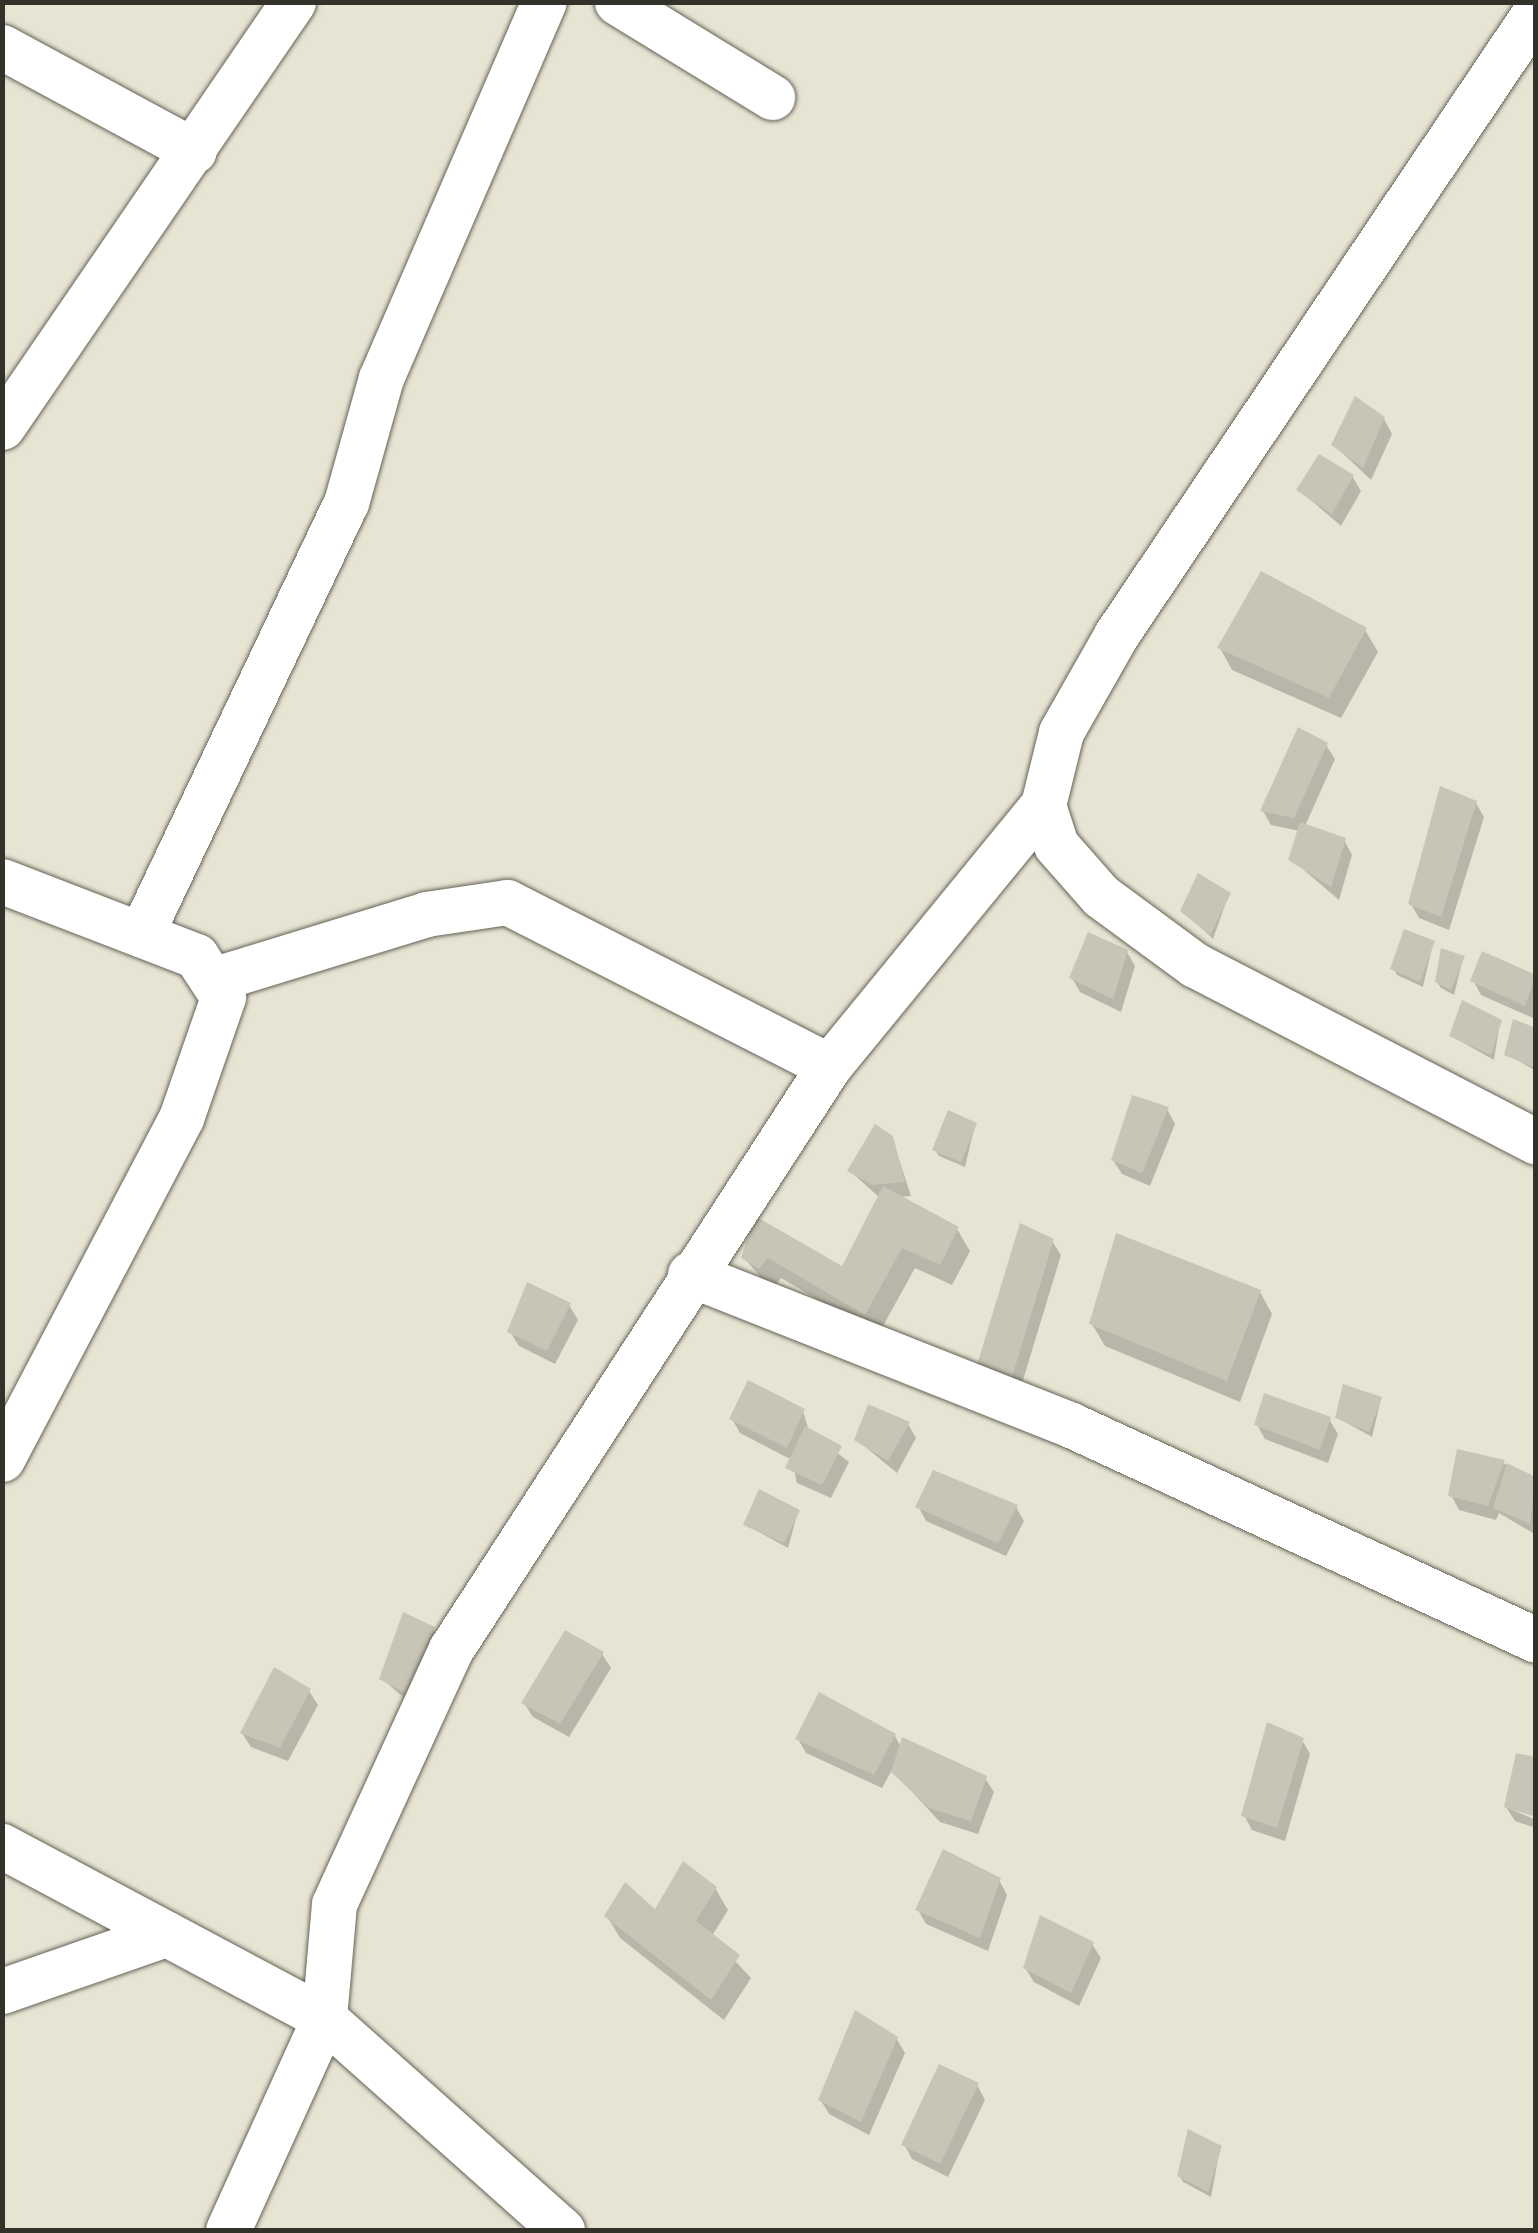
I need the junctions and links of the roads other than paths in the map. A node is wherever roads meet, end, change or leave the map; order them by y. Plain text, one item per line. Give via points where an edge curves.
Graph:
1 (294, 2) edge
2 (544, 2) edge
3 (618, 2) edge
4 (1536, 12) edge
5 (2, 48) edge
6 (772, 96) dead end
7 (194, 151) junction
8 (2, 427) edge
9 (1043, 805) junction
10 (2, 881) edge
11 (141, 934) junction
12 (212, 980) junction
13 (828, 1066) junction
14 (1536, 1142) edge
15 (690, 1274) junction
16 (2, 1460) edge
17 (1536, 1640) edge
18 (2, 1846) edge
19 (166, 1934) junction
20 (2, 1991) edge
21 (324, 2018) junction
22 (228, 2230) edge
23 (562, 2230) edge

1 - 7 street
2 - 11 street via 382,378 346,503
3 - 6 street
4 - 9 street via 1116,635 1062,732
5 - 7 street
7 - 8 street
9 - 13 street
9 - 14 street via 1056,845 1100,896 1195,965
10 - 11 street
11 - 12 street via 196,956
12 - 13 street via 466,903 508,902
12 - 16 street via 223,998 182,1118
13 - 15 street
15 - 17 street via 1071,1424
15 - 21 street via 451,1649 334,1904
18 - 19 street
19 - 20 street
19 - 21 street
21 - 22 street
21 - 23 street

